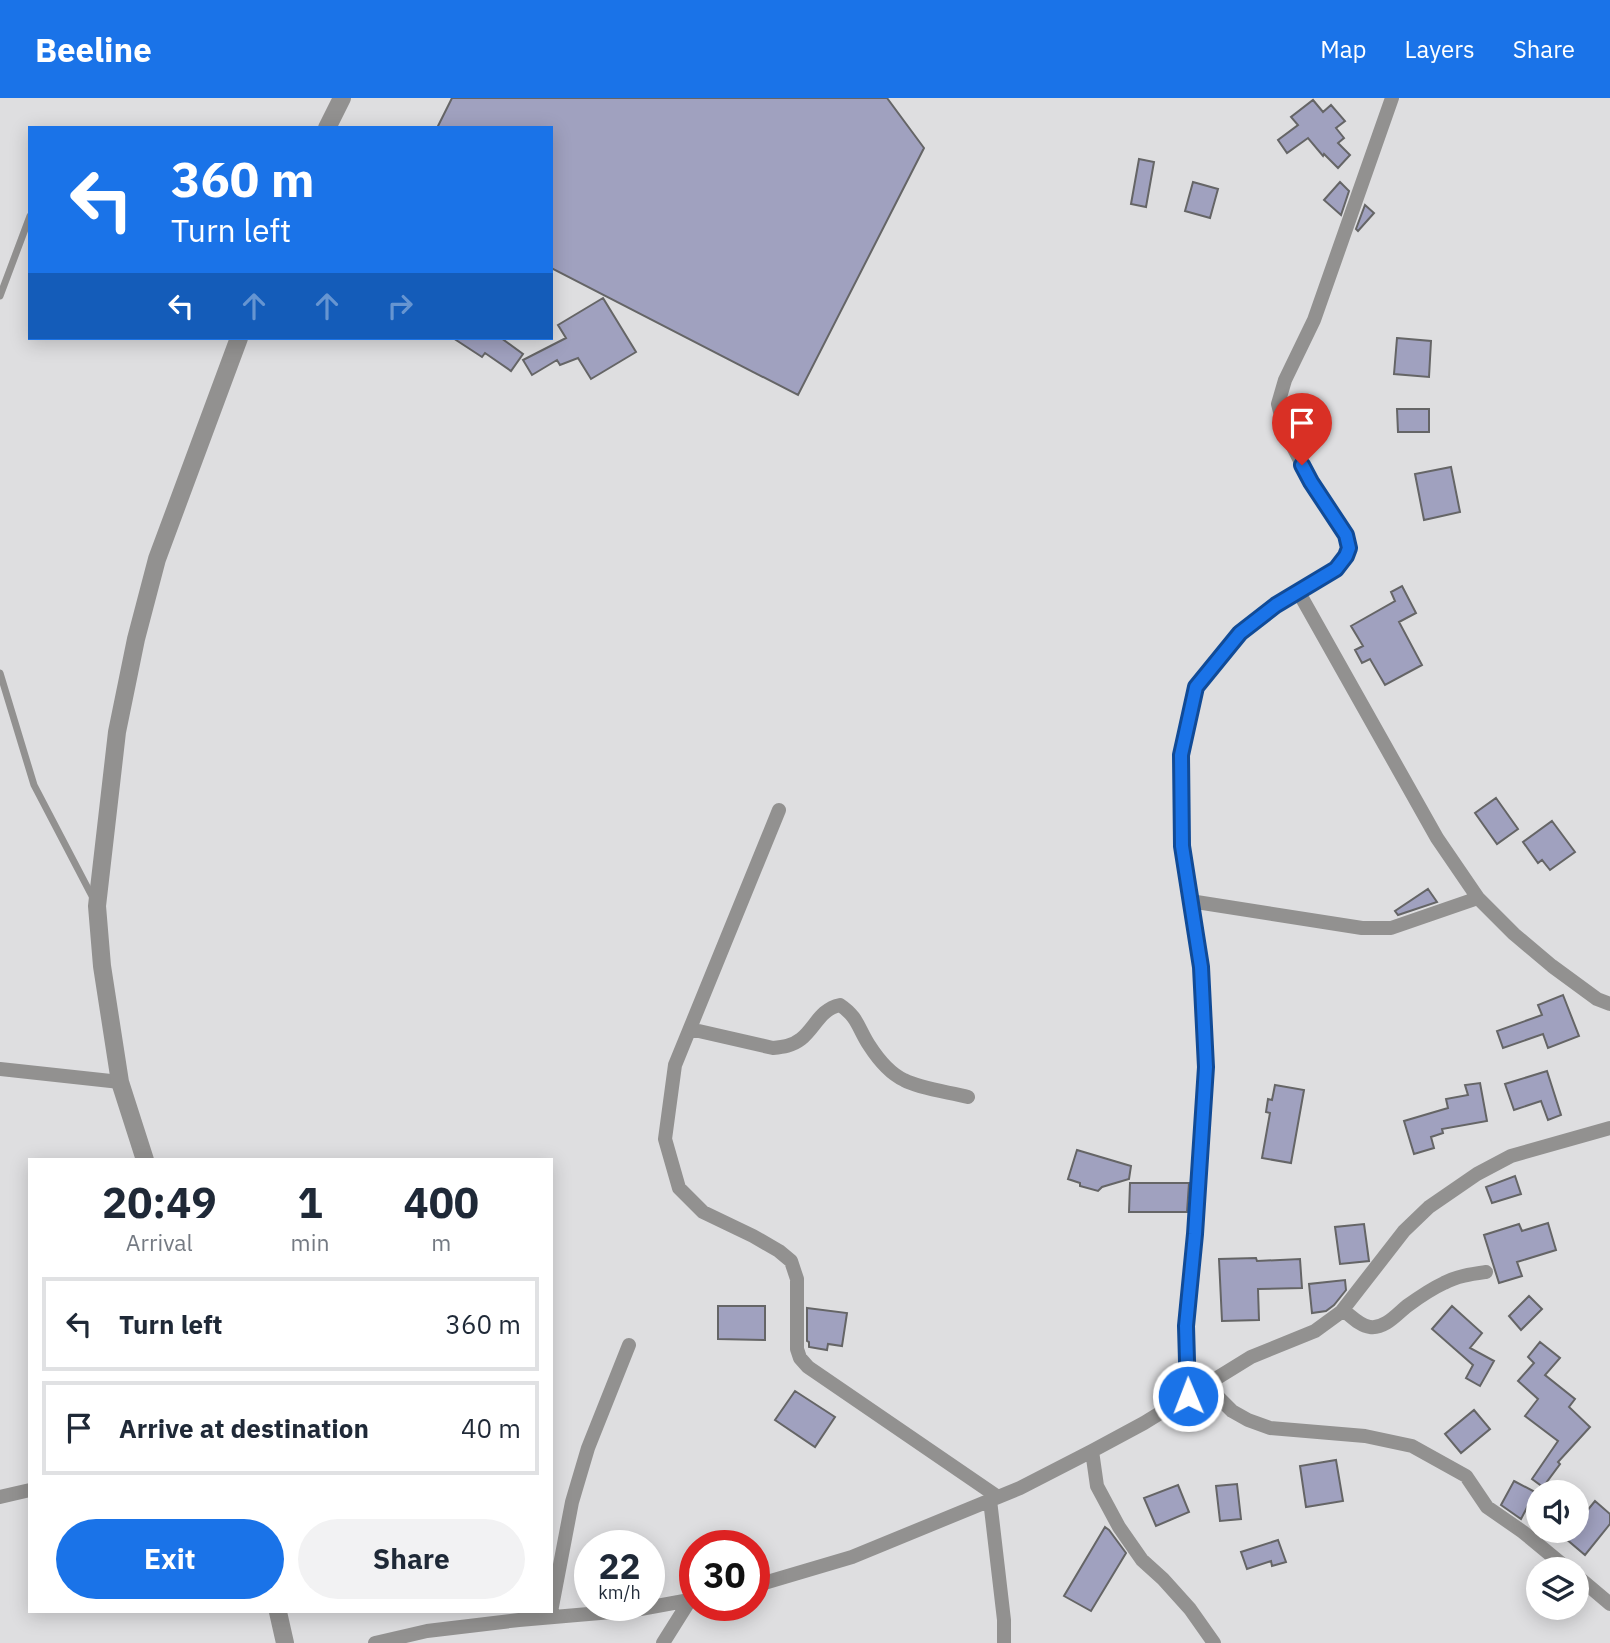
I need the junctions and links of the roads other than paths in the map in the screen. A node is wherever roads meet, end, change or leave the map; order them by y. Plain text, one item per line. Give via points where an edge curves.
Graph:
1 (342, 98) edge
2 (1392, 98) edge
3 (328, 126) edge
4 (28, 221) edge
5 (0, 296) edge
6 (238, 340) edge
7 (1298, 591) junction
8 (0, 673) edge
9 (779, 810) dead end
10 (1478, 898) junction
11 (1190, 901) junction
12 (97, 906) junction
13 (1610, 1004) edge
14 (690, 1030) junction
15 (0, 1069) edge
16 (120, 1082) junction
17 (968, 1097) dead end
18 (1610, 1128) edge
19 (144, 1158) edge
20 (1486, 1272) dead end
21 (1343, 1310) junction
22 (629, 1345) dead end
23 (1206, 1385) junction
24 (1188, 1396) junction
25 (1092, 1451) junction
26 (28, 1490) edge
27 (0, 1497) edge
28 (994, 1499) junction
29 (1553, 1557) edge
30 (770, 1581) edge
31 (1589, 1586) edge
32 (553, 1601) edge
33 (679, 1602) edge
34 (1610, 1604) edge
35 (278, 1613) edge
36 (551, 1613) edge
37 (550, 1617) junction
38 (679, 1619) edge
39 (285, 1643) edge
40 (375, 1643) edge
41 (663, 1643) edge
42 (1004, 1643) edge
43 (1214, 1643) edge

1 - 3 street
2 - 7 street via 1314,320 1278,404 1285,431 1346,535 1349,548 1336,569
4 - 5 lane
6 - 12 street via 157,559 136,639 117,732
7 - 10 street via 1437,838
7 - 11 street via 1240,633 1196,687 1181,755 1182,846
8 - 12 lane via 34,785
9 - 14 street
10 - 11 street via 1391,928 1362,928
10 - 13 street via 1552,966
11 - 24 street via 1201,967 1206,1067 1186,1326
12 - 16 street
14 - 17 street via 787,1047 801,1039 830,1007 840,1005 856,1020 883,1065 903,1080
14 - 28 street via 676,1065 665,1139 679,1188 703,1212 791,1261 797,1279 797,1349 808,1367
15 - 16 street
16 - 19 street
18 - 21 street via 1511,1156 1477,1174 1429,1207 1404,1231
20 - 21 street via 1445,1282 1377,1327 1360,1323
21 - 23 street via 1315,1331 1251,1357
22 - 32 street via 588,1448 572,1502
23 - 24 street
23 - 29 street via 1232,1411 1270,1428 1365,1436 1412,1446 1466,1476 1487,1507
24 - 25 street
25 - 28 street
25 - 43 street via 1097,1486 1119,1527
26 - 27 street
28 - 30 street via 852,1557
28 - 42 street
31 - 34 street
33 - 37 street
35 - 39 street
36 - 37 street
37 - 40 street via 427,1631
38 - 41 street

